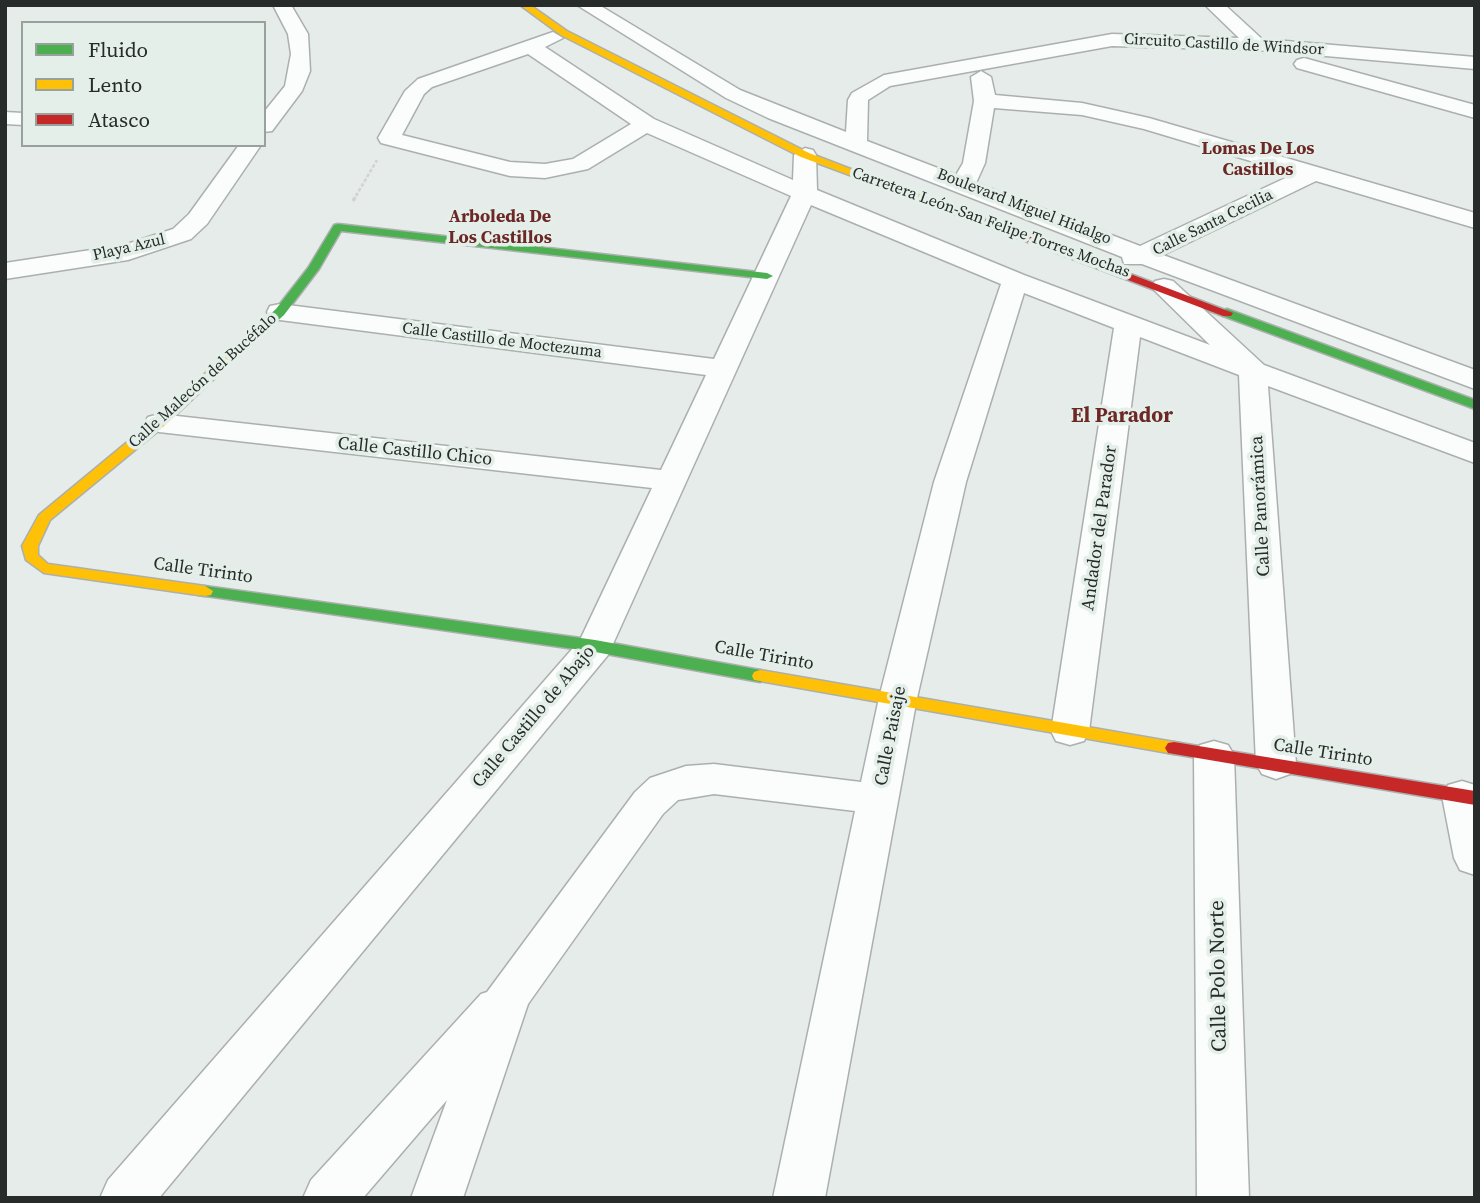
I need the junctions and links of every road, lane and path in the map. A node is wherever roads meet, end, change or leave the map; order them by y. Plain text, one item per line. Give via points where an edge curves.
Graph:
1 (282, 5) edge
2 (524, 5) edge
3 (586, 5) edge
4 (1214, 5) edge
5 (564, 33) junction
6 (1227, 43) junction
7 (1256, 44) junction
8 (531, 47) junction
9 (978, 63) junction
10 (1475, 63) edge
11 (985, 101) junction
12 (1475, 112) edge
13 (266, 123) edge
14 (646, 124) junction
15 (389, 138) junction
16 (856, 142) junction
17 (249, 147) edge
18 (805, 155) junction
19 (1313, 174) junction
20 (963, 185) junction
21 (804, 192) junction
22 (1475, 222) edge
23 (338, 227) junction
24 (1147, 254) junction
25 (1111, 267) junction
26 (5, 271) edge
27 (767, 276) junction
28 (1015, 281) junction
29 (1164, 287) junction
30 (280, 312) junction
31 (1128, 325) junction
32 (724, 369) junction
33 (1254, 370) junction
34 (1475, 380) edge
35 (1475, 405) edge
36 (159, 423) junction
37 (1473, 457) edge
38 (670, 481) junction
39 (44, 568) joint
40 (595, 646) junction
41 (898, 698) junction
42 (1070, 731) junction
43 (1214, 755) junction
44 (1276, 764) junction
45 (1469, 797) edge
46 (879, 799) junction
47 (1475, 858) edge
48 (516, 983) junction
49 (125, 1198) edge
50 (329, 1198) edge
51 (437, 1198) edge
52 (799, 1198) edge
53 (1223, 1198) edge

1 - 13 street via 298,34 300,71 295,87
2 - 5 street, Carretera León-San Felipe Torres Mochas
3 - 16 street, Boulevard Miguel Hidalgo via 733,94
4 - 7 street
5 - 8 street
5 - 18 street, Carretera León-San Felipe Torres Mochas
6 - 7 street, Circuito Castillo de Windsor
6 - 9 street, Circuito Castillo de Windsor via 1112,40
6 - 12 street
7 - 10 street, Circuito Castillo de Windsor
8 - 14 street
8 - 15 street via 425,83 415,91
9 - 11 street
9 - 16 street, Circuito Castillo de Windsor via 902,76 870,87 858,100
11 - 19 street via 1082,109 1124,118
11 - 20 street via 974,163
14 - 15 street via 580,164 545,171 510,169
14 - 21 street
15 - 23 path
16 - 20 street, Boulevard Miguel Hidalgo
17 - 26 street, Playa Azul via 198,219 182,234 128,252
18 - 21 street, Calle Castillo de Abajo
18 - 25 street, Carretera León-San Felipe Torres Mochas
19 - 22 street
19 - 24 street, Calle Santa Cecilia
20 - 24 street, Boulevard Miguel Hidalgo
21 - 27 street, Calle Castillo de Abajo
21 - 28 street
23 - 27 street
23 - 30 street, Calle Malecón del Bucéfalo
24 - 25 street, Calle Santa Cecilia
24 - 34 street, Boulevard Miguel Hidalgo via 1264,303
25 - 29 street, Carretera León-San Felipe Torres Mochas
27 - 32 street, Calle Castillo de Abajo
28 - 31 street
28 - 41 street, Calle Paisaje via 950,482
29 - 33 street
29 - 35 street, Carretera León-San Felipe Torres Mochas
30 - 32 street, Calle Castillo de Moctezuma
30 - 36 street, Calle Malecón del Bucéfalo
31 - 33 street
31 - 42 street, Andador del Parador
32 - 38 street, Calle Castillo de Abajo
33 - 37 street
33 - 44 street, Calle Panorámica
36 - 38 street, Calle Castillo Chico
36 - 39 street, Calle Malecón del Bucéfalo via 44,518 30,546 31,557
38 - 40 street, Calle Castillo de Abajo
39 - 40 street, Calle Tirinto
40 - 41 street, Calle Tirinto
40 - 49 street, Calle Castillo de Abajo
41 - 42 street, Calle Tirinto
41 - 46 street, Calle Paisaje
42 - 43 street, Calle Tirinto
43 - 44 street, Calle Tirinto
43 - 53 street, Calle Polo Norte
44 - 45 street, Calle Tirinto
45 - 47 street
46 - 48 street via 714,779 686,781 664,789
46 - 52 street, Calle Paisaje
48 - 50 street
48 - 51 street

